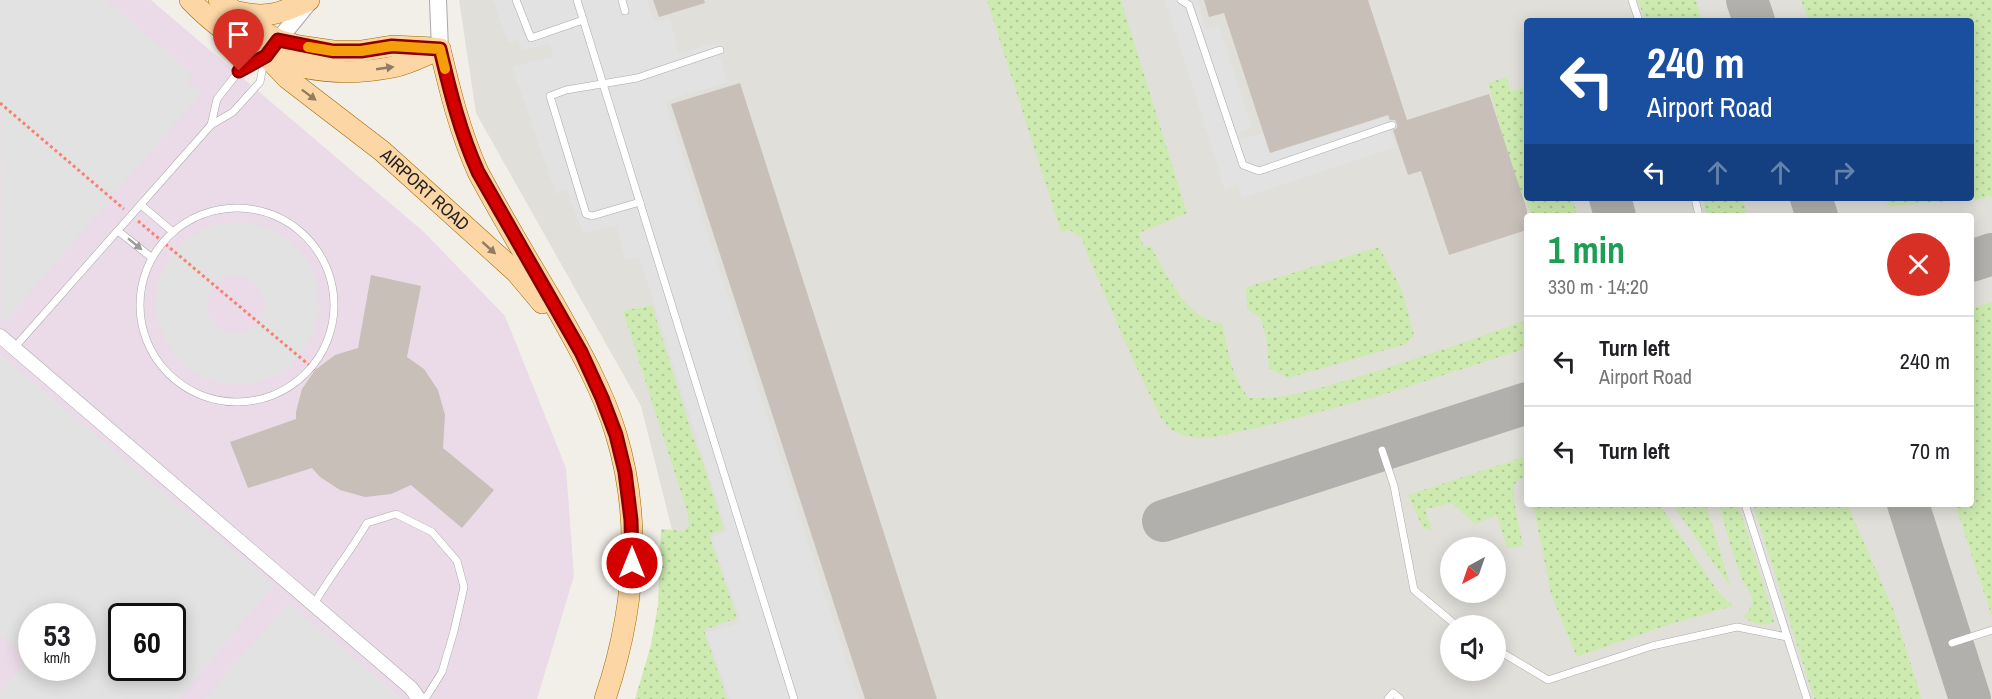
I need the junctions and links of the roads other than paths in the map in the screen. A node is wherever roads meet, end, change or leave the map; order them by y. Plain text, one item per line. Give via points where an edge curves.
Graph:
1 (190, 0) edge
2 (309, 0) edge
3 (438, 0) edge
4 (516, 0) edge
5 (577, 0) edge
6 (622, 0) edge
7 (1181, 0) edge
8 (1632, 0) edge
9 (227, 6) edge
10 (626, 11) dead end
11 (1638, 18) edge
12 (583, 20) junction
13 (272, 48) junction
14 (440, 49) junction
15 (720, 50) dead end
16 (603, 83) junction
17 (211, 125) junction
18 (1392, 125) dead end
19 (640, 202) junction
20 (141, 205) junction
21 (118, 231) junction
22 (173, 232) junction
23 (152, 258) junction
24 (0, 336) edge
25 (573, 338) junction
26 (14, 348) junction
27 (1382, 450) dead end
28 (1746, 507) edge
29 (314, 604) junction
30 (1443, 615) edge
31 (1992, 630) edge
32 (1787, 637) junction
33 (1952, 643) dead end
34 (1506, 656) edge
35 (419, 699) edge
36 (425, 699) edge
37 (605, 699) edge
38 (794, 699) edge
39 (1388, 699) edge
40 (1400, 699) edge
41 (1807, 699) edge

1 - 13 main road, AIRPORT ROAD via 236,40
2 - 9 main road via 268,16 253,16
2 - 13 street
3 - 14 street
4 - 12 lane via 531,38
5 - 12 lane
6 - 10 lane
7 - 18 lane via 1189,5 1243,165 1259,171
8 - 11 lane
9 - 13 main road, AIRPORT ROAD via 260,30
12 - 16 lane
13 - 14 main road, AIRPORT ROAD via 294,65 361,71 396,67
13 - 17 lane via 260,82 233,112
13 - 17 lane via 239,71 217,99
13 -> 25 main road, AIRPORT ROAD via 287,78 382,151 507,265
14 - 25 main road via 455,111 478,172
15 - 16 lane via 637,78
16 - 19 lane
16 - 19 lane via 554,94 550,100 586,214 592,216
17 - 20 lane
19 - 38 lane
20 - 21 lane
20 - 22 lane
21 -> 23 lane
21 - 26 lane
22 - 23 lane
22 - 23 lane via 187,220 216,209 247,208 279,217 307,236 326,264 335,296 333,329 314,369 297,384 267,399 234,404 202,397 173,380 153,356 141,327 139,296
24 - 26 street
25 - 37 main road via 616,435 630,506 631,590
26 - 29 street
27 - 30 lane via 1394,486 1414,590
28 - 32 lane
29 - 35 street
29 - 36 lane via 367,523 396,514 432,532 457,561 464,588 442,672
31 - 33 lane
32 - 34 lane via 1737,627 1652,646 1548,680
32 - 41 lane
39 - 40 lane via 1393,693

